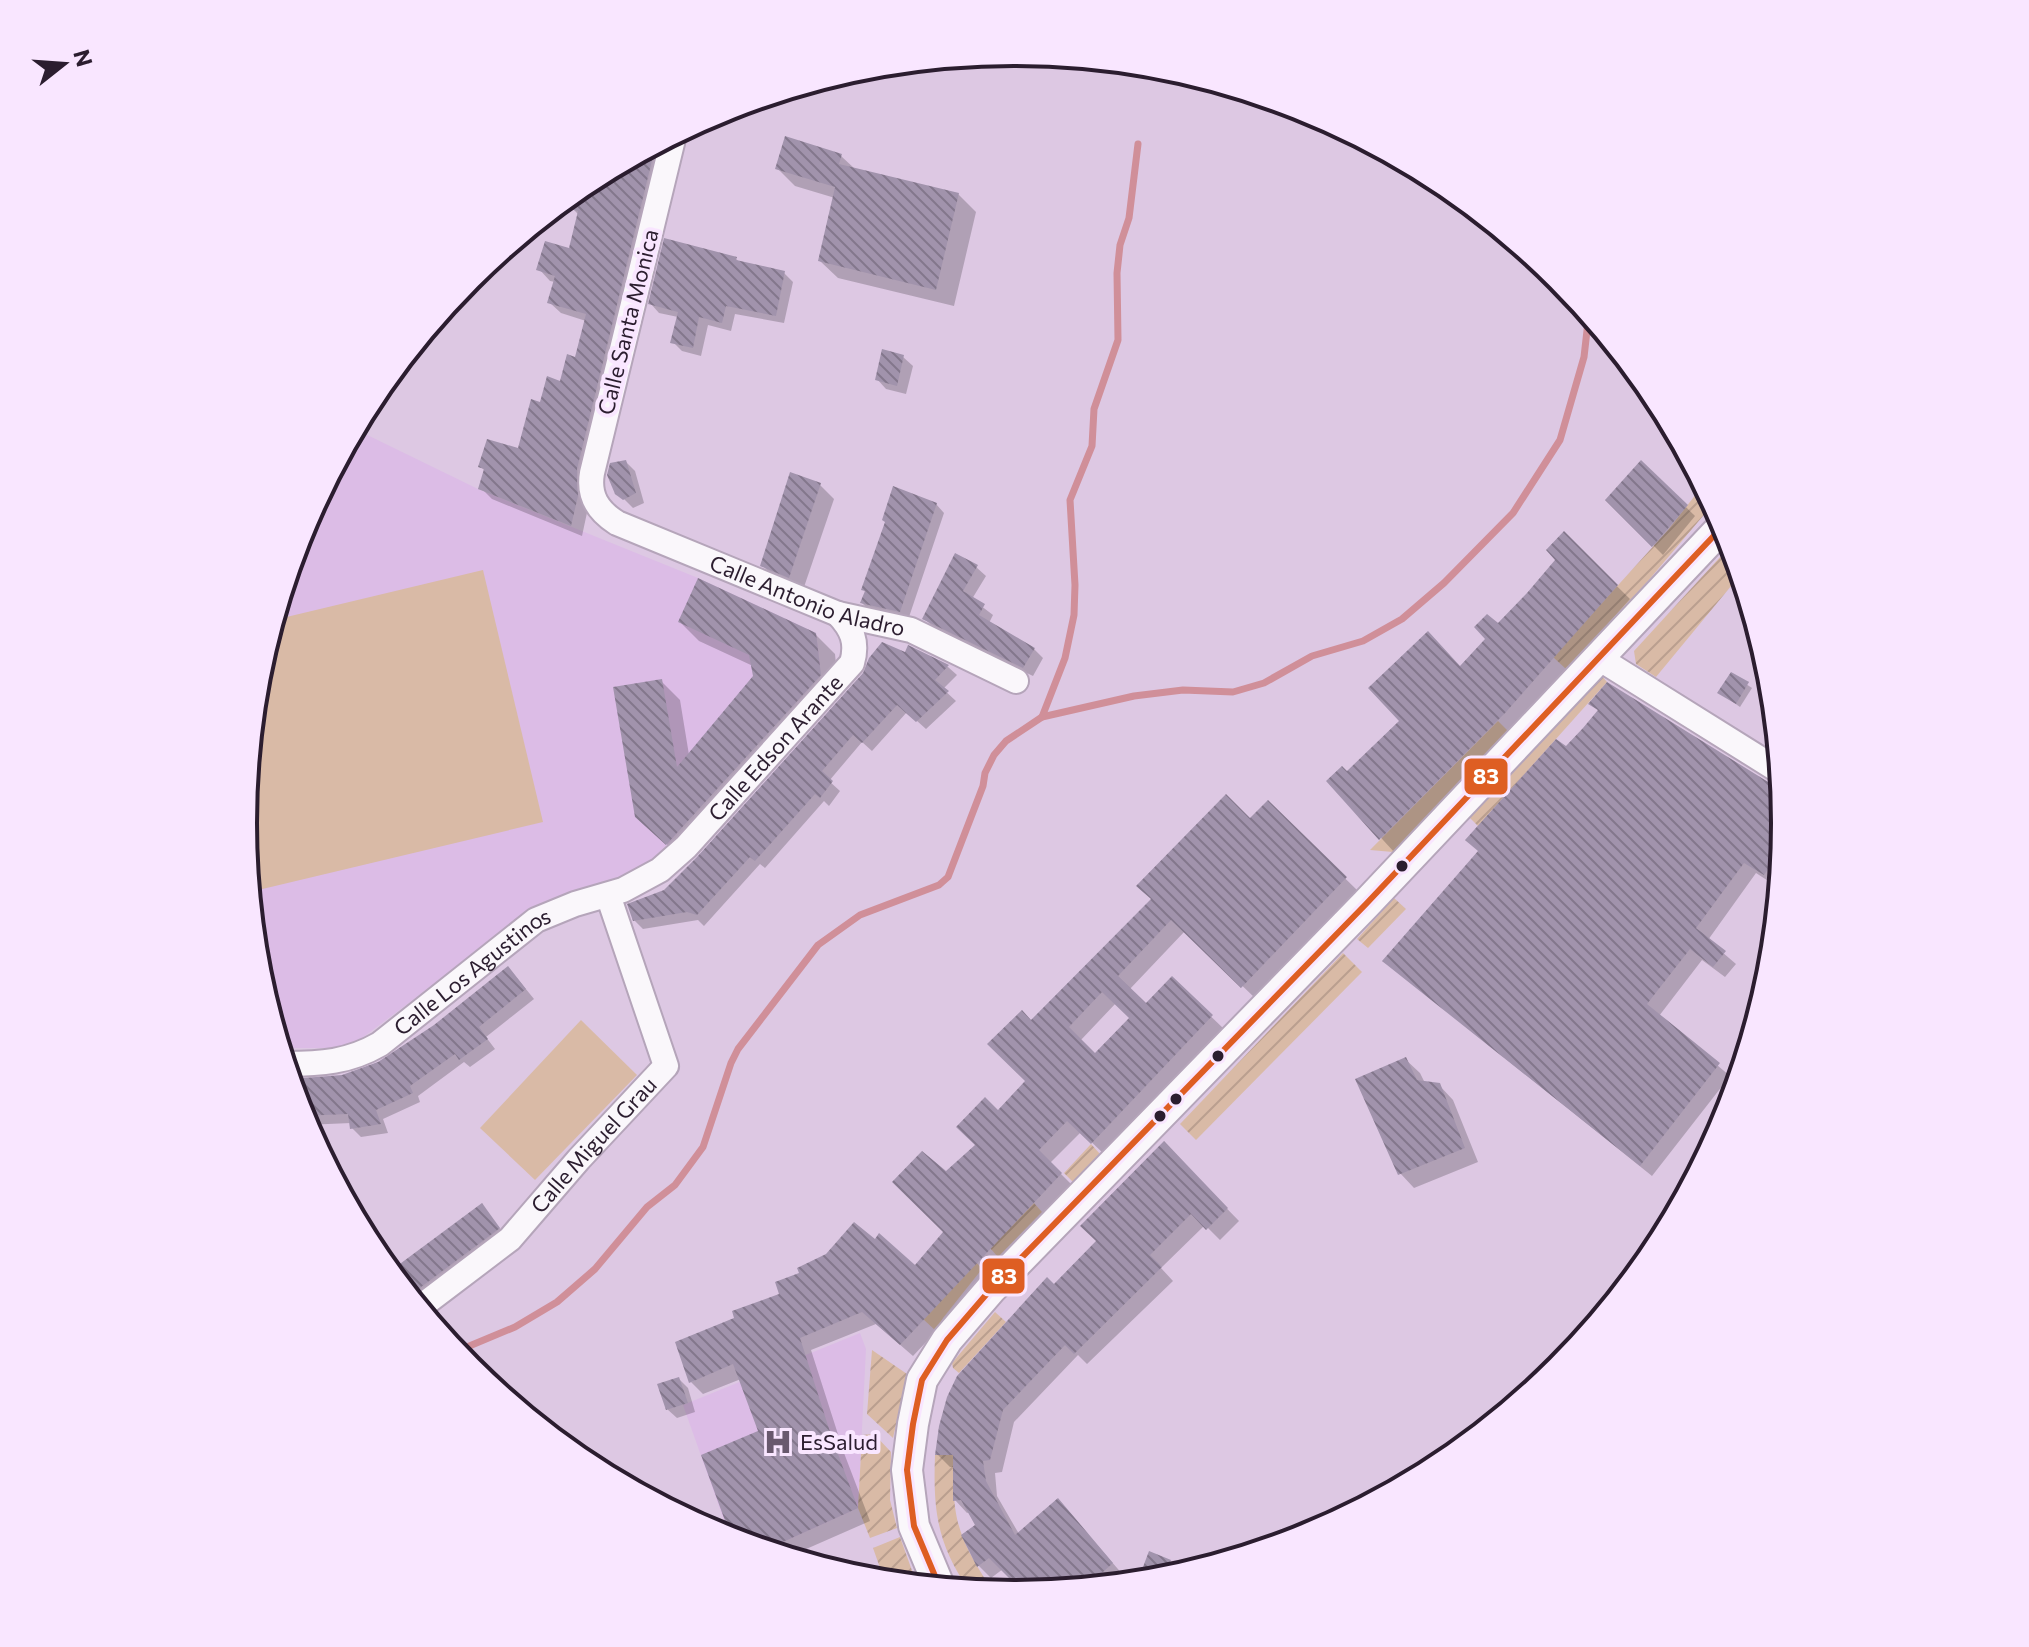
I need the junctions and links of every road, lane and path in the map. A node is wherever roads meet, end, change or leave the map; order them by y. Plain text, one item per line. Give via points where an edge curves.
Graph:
1 (671, 148) edge
2 (599, 509) joint
3 (1714, 535) edge
4 (838, 614) junction
5 (1597, 657) junction
6 (1016, 681) dead end
7 (1769, 765) edge
8 (660, 870) joint
9 (608, 895) junction
10 (296, 1064) edge
11 (428, 1302) edge
12 (935, 1577) edge

1 - 2 street, Calle Santa Monica via 592,473 590,484
2 - 4 street, Calle Antonio Aladro via 617,523
3 - 5 main road
4 - 6 street, Calle Antonio Aladro via 911,630
4 - 8 street, Calle Edson Arante via 854,636 852,663
5 - 7 street
5 - 12 main road via 947,1340 922,1380 907,1470 914,1526
8 - 9 street, Calle Los Agustinos
9 - 10 street, Calle Los Agustinos via 536,920 365,1052 335,1062
9 - 11 street, Calle Miguel Grau via 666,1066 510,1239

